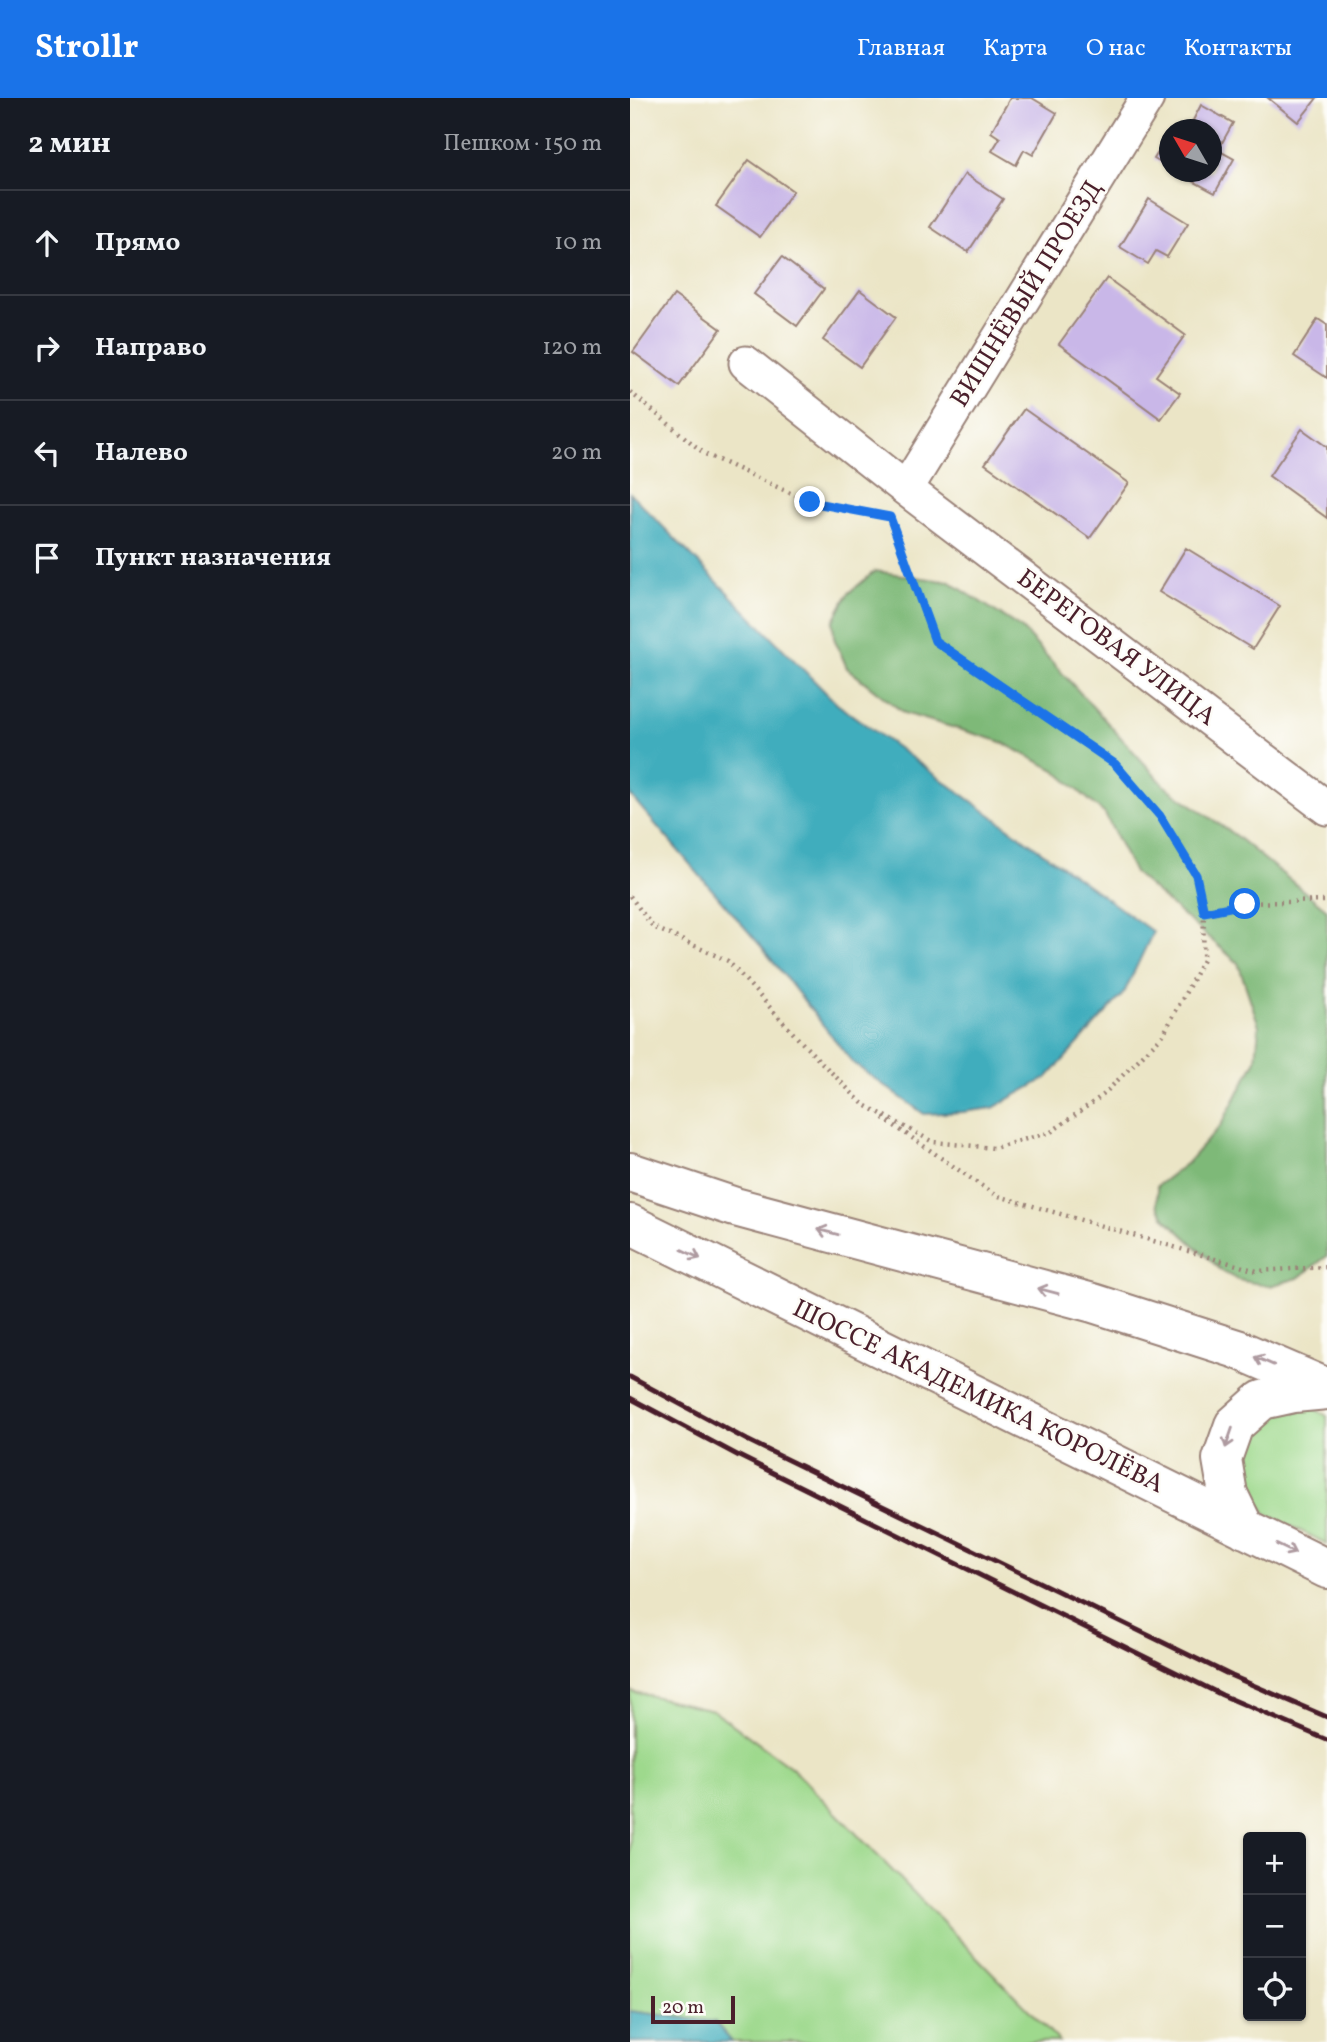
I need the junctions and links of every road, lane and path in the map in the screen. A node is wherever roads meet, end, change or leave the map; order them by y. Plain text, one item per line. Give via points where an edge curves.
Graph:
1 (1147, 98) edge
2 (746, 363) dead end
3 (630, 392) edge
4 (898, 503) junction
5 (1327, 808) edge
6 (630, 896) edge
7 (1327, 901) edge
8 (1204, 912) junction
9 (863, 1104) junction
10 (630, 1172) edge
11 (630, 1224) edge
12 (1327, 1267) edge
13 (1327, 1389) edge
14 (1245, 1529) junction
15 (1327, 1569) edge

1 - 4 street, ВИШНЁВЫЙ ПРОЕЗД
2 - 4 street, БЕРЕГОВАЯ УЛИЦА
3 - 4 path via 705,454 810,502
4 - 5 street, БЕРЕГОВАЯ УЛИЦА
4 - 8 path via 935,641 1115,764 1160,816 1196,875
6 - 9 path via 653,927 729,961
7 - 8 path via 1245,904
8 - 9 path via 1203,960 1163,1035 1103,1095 1051,1132 994,1148 933,1142
9 - 12 path via 995,1195 1257,1271
13 -> 10 highway via 1237,1349 1105,1306 735,1207
11 -> 14 highway, ШОССЕ АКАДЕМИКА КОРОЛЁВА
13 -> 14 highway via 1262,1400 1234,1425 1222,1459 1228,1494
14 -> 15 highway, ШОССЕ АКАДЕМИКА КОРОЛЁВА

